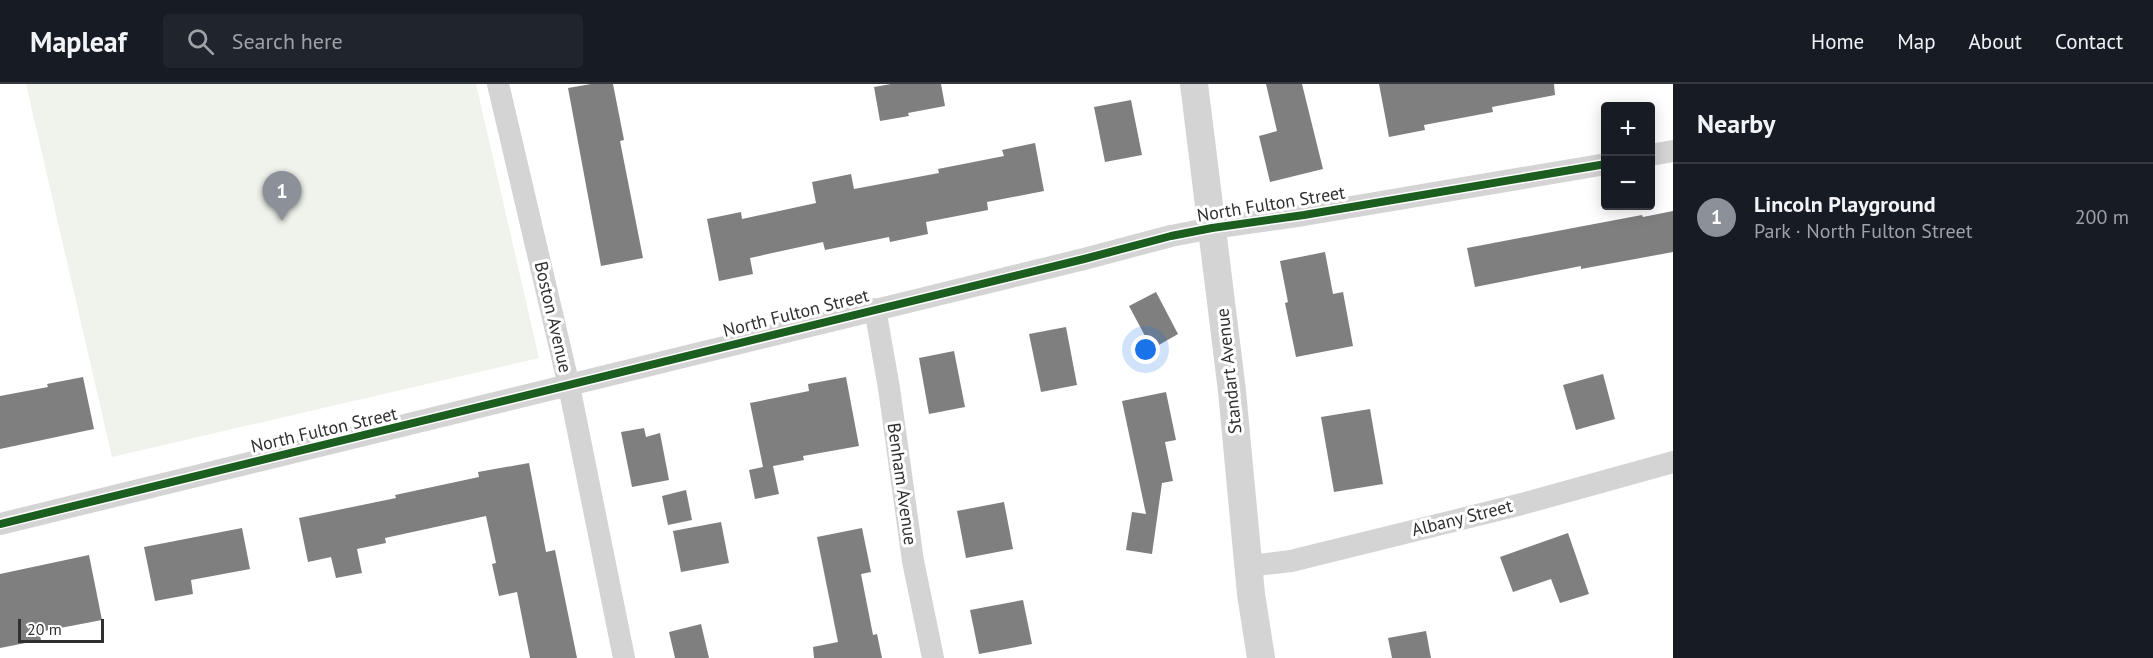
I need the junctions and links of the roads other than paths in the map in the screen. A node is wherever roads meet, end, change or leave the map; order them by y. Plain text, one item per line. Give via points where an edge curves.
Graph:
1 (498, 84) edge
2 (1194, 84) edge
3 (1673, 151) edge
4 (1655, 154) edge
5 (1601, 165) edge
6 (1212, 228) junction
7 (875, 309) junction
8 (569, 386) junction
9 (1673, 462) edge
10 (0, 524) edge
11 (1249, 566) junction
12 (624, 658) edge
13 (933, 658) edge
14 (1261, 658) edge

1 - 8 street, Boston Avenue
2 - 6 street, Standart Avenue
3 - 4 street
5 - 6 street, North Fulton Street
6 - 7 street, North Fulton Street
6 - 11 street, Standart Avenue
7 - 8 street, North Fulton Street
7 - 13 street, Benham Avenue via 913,561
8 - 10 street, North Fulton Street
8 - 12 street, Boston Avenue
9 - 11 street, Albany Street via 1291,561
11 - 14 street, Standart Avenue

